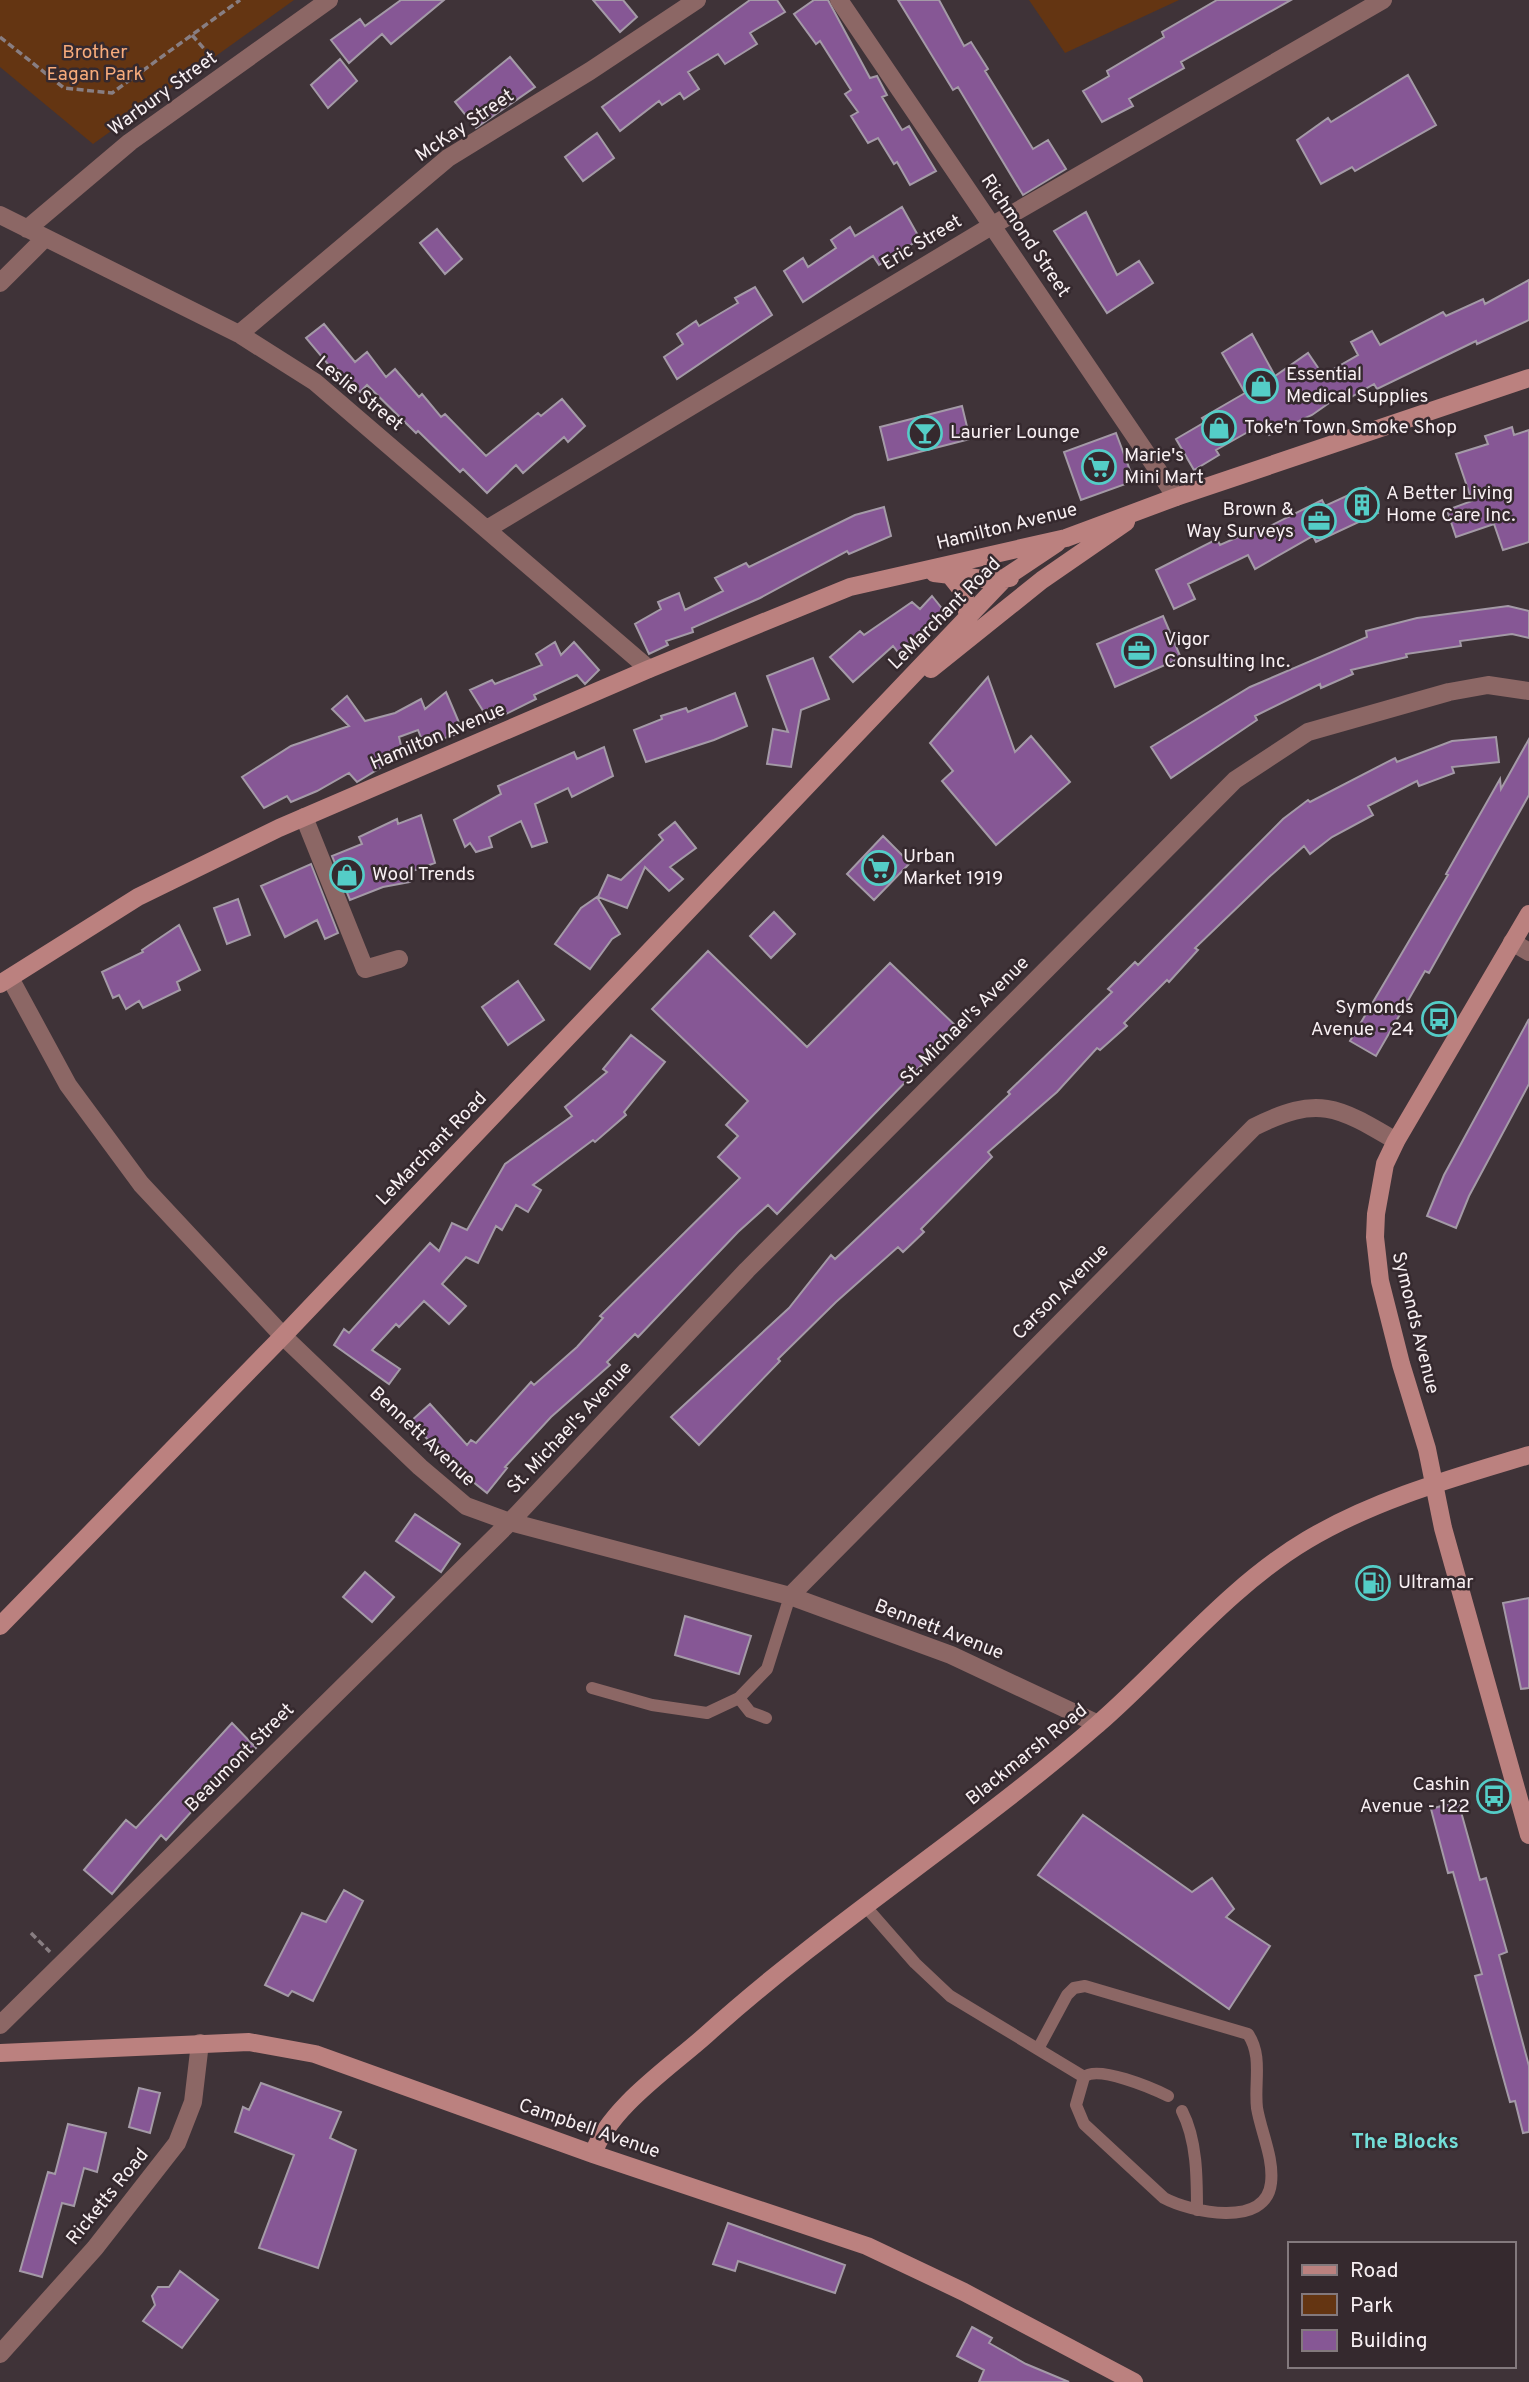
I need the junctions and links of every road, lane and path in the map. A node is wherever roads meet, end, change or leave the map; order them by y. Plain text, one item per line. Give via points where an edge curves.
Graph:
1 (240, 0) edge
2 (329, 0) edge
3 (697, 0) edge
4 (839, 0) edge
5 (1383, 0) edge
6 (192, 34) junction
7 (0, 37) edge
8 (225, 74) junction
9 (0, 215) edge
10 (993, 225) junction
11 (27, 229) junction
12 (44, 239) junction
13 (0, 283) edge
14 (239, 334) junction
15 (1529, 378) edge
16 (1176, 496) junction
17 (1150, 507) junction
18 (487, 529) junction
19 (1066, 538) junction
20 (913, 571) junction
21 (948, 573) junction
22 (1006, 577) junction
23 (1042, 580) junction
24 (968, 618) junction
25 (649, 669) junction
26 (1529, 691) edge
27 (891, 699) junction
28 (304, 817) junction
29 (1529, 914) edge
30 (1512, 942) junction
31 (1529, 952) edge
32 (399, 959) dead end
33 (5, 981) edge
34 (1396, 1140) junction
35 (283, 1336) junction
36 (1529, 1455) edge
37 (1434, 1485) junction
38 (510, 1522) junction
39 (790, 1596) junction
40 (0, 1626) edge
41 (592, 1688) dead end
42 (739, 1698) junction
43 (766, 1718) dead end
44 (1098, 1724) junction
45 (1529, 1835) edge
46 (866, 1907) junction
47 (31, 1933) dead end
48 (61, 1963) junction
49 (0, 2025) edge
50 (200, 2043) junction
51 (1038, 2049) junction
52 (0, 2053) edge
53 (1084, 2077) junction
54 (1168, 2096) dead end
55 (1182, 2111) dead end
56 (593, 2154) junction
57 (1197, 2210) junction
58 (0, 2354) edge
59 (1134, 2382) edge

1 - 6 path
2 - 8 street, Warbury Street
3 - 14 street, McKay Street via 448,158
4 - 10 street, Richmond Street
5 - 10 street, Eric Street
6 - 7 path via 112,93 64,88
6 - 8 path
8 - 11 street, Warbury Street via 130,142
9 - 11 street, Leslie Street
10 - 16 street, Richmond Street
10 - 18 street, Eric Street
11 - 12 street, Leslie Street
12 - 13 street
12 - 14 street, Leslie Street
14 - 18 street, Leslie Street via 315,382
15 - 16 street, Hamilton Avenue
16 - 17 street, Hamilton Avenue
17 - 19 street, Hamilton Avenue
17 - 23 street, Hamilton Avenue
18 - 25 street, Leslie Street
19 - 20 street, Hamilton Avenue
19 - 22 street, LeMarchant Road
20 - 21 street, Hamilton Avenue
20 - 25 street, Hamilton Avenue via 850,587
21 - 22 street, Hamilton Avenue via 984,579
21 - 24 street via 964,593
22 - 23 street, Hamilton Avenue
22 - 24 street, LeMarchant Road
23 - 27 street, LeMarchant Road
24 - 27 street, LeMarchant Road
25 - 28 street, Hamilton Avenue
26 - 38 street, St. Michael's Avenue via 1488,685 1449,692 1308,732 1235,780 747,1270
27 - 35 street, LeMarchant Road
28 - 32 street via 365,969
28 - 33 street, Hamilton Avenue via 138,897
29 - 30 street, Symonds Avenue
30 - 31 street
30 - 34 street, Symonds Avenue
33 - 35 street, Bennett Avenue via 68,1085 141,1184
34 - 37 street, Symonds Avenue via 1380,1188 1377,1261
34 - 39 street, Carson Avenue via 1339,1110 1315,1107 1287,1110 1254,1127
35 - 38 street, Bennett Avenue via 466,1506
35 - 40 street, LeMarchant Road
36 - 37 street, Blackmarsh Road
37 - 44 street, Blackmarsh Road via 1331,1527 1280,1558
37 - 45 street, Symonds Avenue
38 - 39 street, Bennett Avenue
38 - 48 street, Beaumont Street
39 - 42 lane via 767,1669
39 - 44 street, Bennett Avenue via 951,1655
41 - 42 lane via 652,1705 707,1713
42 - 43 lane via 750,1713
44 - 46 street, Blackmarsh Road
46 - 51 lane via 936,1985
46 - 56 street, Blackmarsh Road via 735,2009 627,2105 607,2125
47 - 48 path
48 - 49 street, Beaumont Street
50 - 52 street, Campbell Avenue
50 - 56 street, Campbell Avenue via 248,2042 315,2054
50 - 58 street, Ricketts Road via 193,2102 177,2143 86,2258
51 - 53 lane
51 - 57 lane via 1067,1995 1086,1986 1248,2035 1257,2049 1258,2109 1271,2184 1268,2194 1252,2208 1222,2214
53 - 54 lane via 1091,2072 1104,2073
53 - 57 lane via 1076,2105 1084,2124 1164,2198
55 - 57 lane via 1192,2143
56 - 59 street, Campbell Avenue via 867,2246

